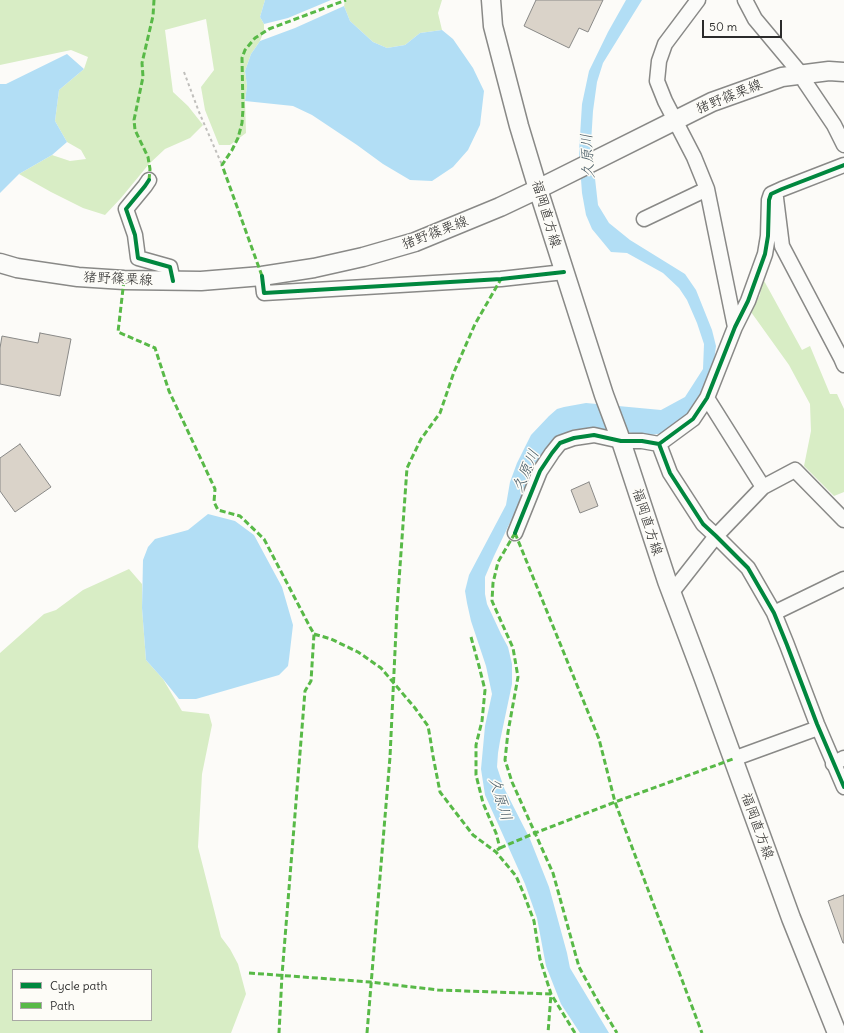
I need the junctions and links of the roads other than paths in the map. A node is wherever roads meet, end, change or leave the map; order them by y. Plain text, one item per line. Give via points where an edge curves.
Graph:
1 (491, 0) edge
2 (698, 0) edge
3 (745, 0) edge
4 (844, 72) edge
5 (801, 74) junction
6 (675, 121) junction
7 (844, 144) edge
8 (844, 165) edge
9 (149, 180) dead end
10 (707, 189) junction
11 (538, 190) junction
12 (771, 194) junction
13 (644, 219) dead end
14 (0, 263) edge
15 (564, 272) junction
16 (262, 276) junction
17 (173, 281) junction
18 (735, 328) junction
19 (844, 365) edge
20 (707, 398) junction
21 (620, 438) junction
22 (659, 444) junction
23 (763, 487) junction
24 (844, 520) edge
25 (515, 533) dead end
26 (716, 536) junction
27 (844, 579) edge
28 (670, 590) junction
29 (774, 613) junction
30 (818, 728) junction
31 (733, 759) junction
32 (839, 761) edge
33 (844, 787) edge
34 (837, 1033) edge

1 - 11 main road, 福岡直方線 via 493,26
2 - 6 street via 665,44 659,60 657,81
3 - 5 street via 755,19
4 - 5 main road, 猪野篠栗線
5 - 6 main road, 猪野篠栗線 via 782,77 712,102
5 - 7 street
6 - 10 street
6 - 11 main road, 猪野篠栗線
8 - 12 street
9 - 17 street via 126,209 135,235 138,258 170,267
10 - 13 street
10 - 18 street
11 - 15 main road, 福岡直方線
11 - 16 main road, 猪野篠栗線 via 415,242 321,267
12 - 18 street via 765,254
12 - 19 street via 777,198 782,246
14 - 17 main road, 猪野篠栗線 via 78,277
15 - 16 street via 501,279 264,293
15 - 21 main road, 福岡直方線
16 - 17 main road, 猪野篠栗線
18 - 20 street
20 - 22 street via 693,419
20 - 23 street
21 - 22 street
21 - 25 street via 594,435 560,443 540,471
21 - 28 main road, 福岡直方線
22 - 26 street via 670,473 703,524
23 - 24 street via 795,470
23 - 26 street
26 - 28 street via 676,587
26 - 29 street via 748,568
27 - 29 street
28 - 31 main road, 福岡直方線
29 - 30 street
30 - 31 street
30 - 32 street
31 - 34 main road, 福岡直方線 via 791,918
32 - 33 street

